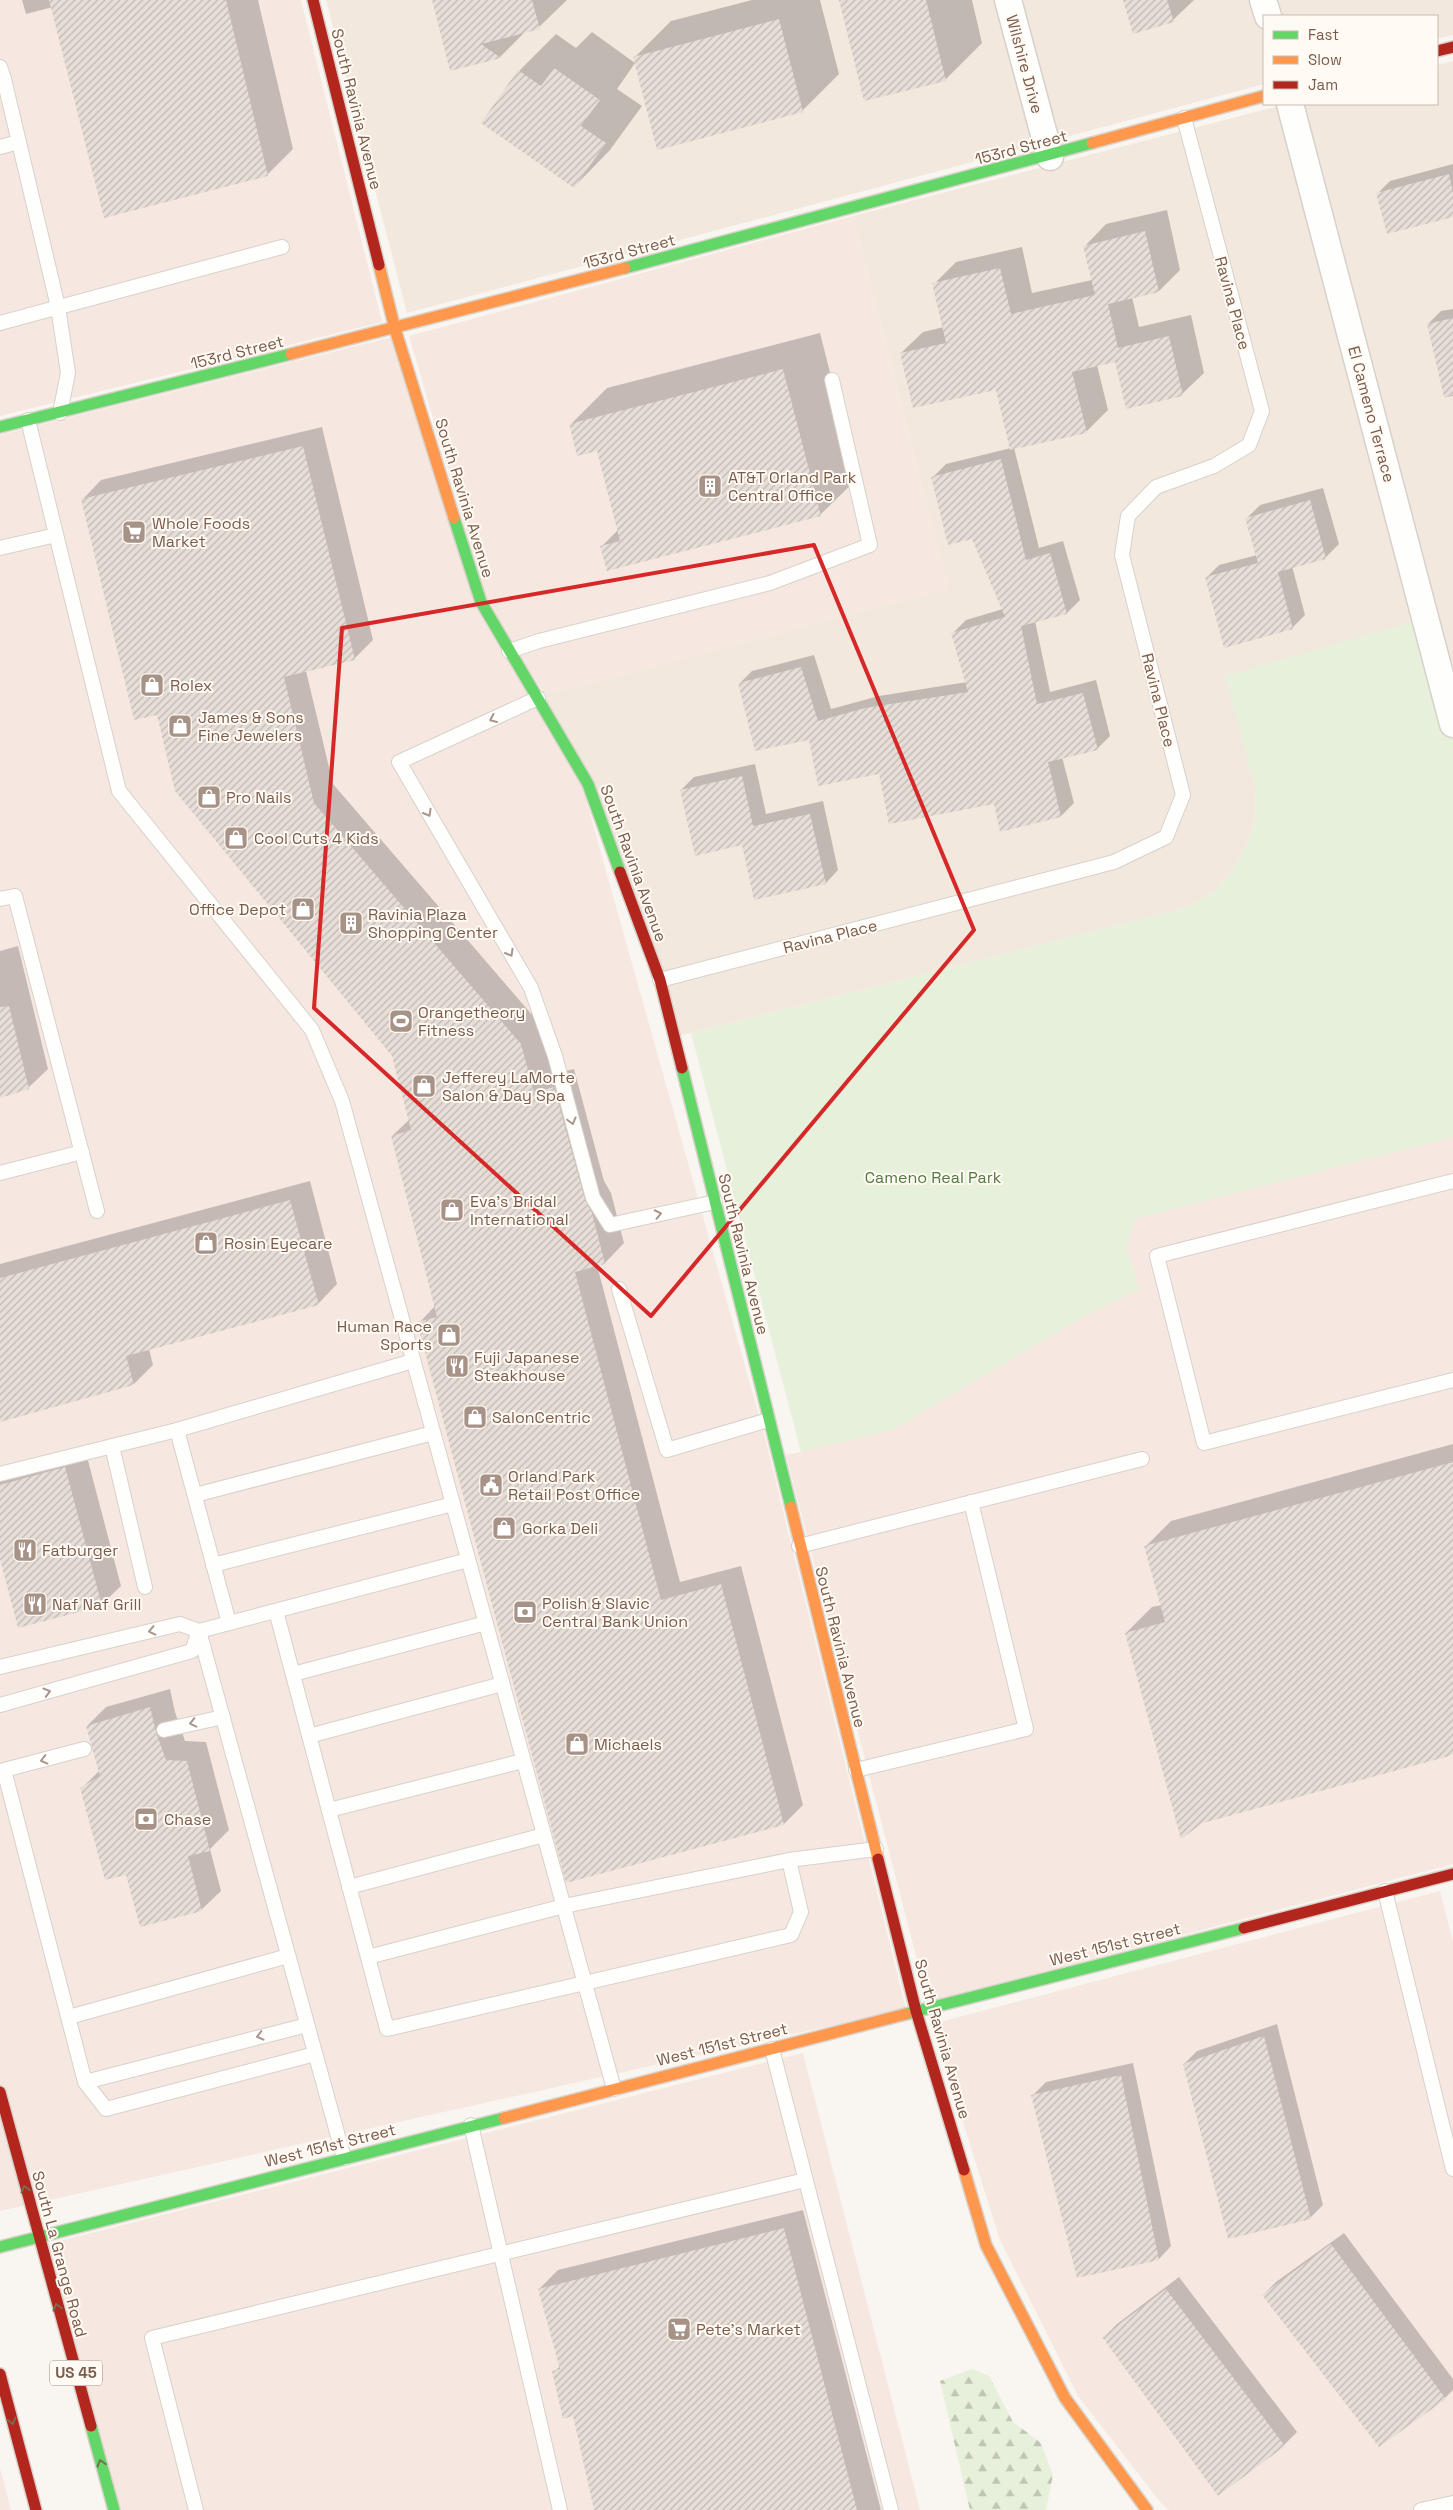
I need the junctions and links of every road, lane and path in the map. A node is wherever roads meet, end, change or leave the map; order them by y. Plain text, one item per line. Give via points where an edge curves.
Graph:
1 (313, 0) edge
2 (1008, 0) edge
3 (1263, 0) edge
4 (1268, 15) edge
5 (1453, 47) edge
6 (1438, 51) edge
7 (1, 75) edge
8 (1263, 96) edge
9 (1290, 105) edge
10 (1184, 118) junction
11 (18, 142) junction
12 (0, 147) edge
13 (1050, 156) junction
14 (282, 247) dead end
15 (58, 308) junction
16 (0, 323) edge
17 (395, 329) junction
18 (832, 380) dead end
19 (60, 413) junction
20 (28, 420) junction
21 (0, 427) edge
22 (56, 535) junction
23 (0, 548) edge
24 (510, 651) junction
25 (538, 698) junction
26 (1453, 724) edge
27 (0, 899) edge
28 (660, 980) junction
29 (82, 1152) junction
30 (0, 1173) edge
31 (1453, 1181) edge
32 (714, 1202) junction
33 (97, 1211) dead end
34 (619, 1288) dead end
35 (414, 1361) junction
36 (1453, 1380) edge
37 (768, 1420) junction
38 (177, 1430) junction
39 (433, 1433) junction
40 (112, 1446) junction
41 (1142, 1459) dead end
42 (0, 1474) edge
43 (195, 1495) junction
44 (971, 1502) junction
45 (453, 1504) junction
46 (799, 1546) junction
47 (468, 1560) junction
48 (213, 1565) junction
49 (145, 1587) dead end
50 (276, 1611) junction
51 (229, 1623) junction
52 (486, 1623) junction
53 (199, 1631) junction
54 (0, 1667) edge
55 (293, 1674) junction
56 (502, 1684) junction
57 (0, 1705) edge
58 (223, 1717) junction
59 (164, 1730) dead end
60 (309, 1736) junction
61 (84, 1749) dead end
62 (523, 1761) junction
63 (856, 1770) junction
64 (329, 1810) junction
65 (544, 1835) junction
66 (876, 1850) junction
67 (789, 1860) junction
68 (1453, 1874) edge
69 (349, 1887) junction
70 (1385, 1891) junction
71 (564, 1906) junction
72 (288, 1956) junction
73 (368, 1957) junction
74 (584, 1982) junction
75 (916, 2011) junction
76 (69, 2017) junction
77 (307, 2025) junction
78 (772, 2048) junction
79 (315, 2054) junction
80 (86, 2082) junction
81 (614, 2089) junction
82 (0, 2092) edge
83 (471, 2126) junction
84 (344, 2158) junction
85 (1453, 2169) edge
86 (806, 2180) junction
87 (38, 2236) junction
88 (0, 2247) edge
89 (501, 2253) junction
90 (0, 2374) edge
91 (1453, 2502) edge
92 (36, 2510) edge
93 (114, 2510) edge
94 (196, 2510) edge
95 (560, 2510) edge
96 (890, 2510) edge
97 (1147, 2510) edge
98 (1421, 2510) edge

1 - 17 main road, South Ravinia Avenue
2 - 13 street, Wilshire Drive
3 - 4 street
5 - 6 main road
7 - 11 lane
8 - 10 main road, 153rd Street
9 - 26 street, El Cameno Terrace
10 - 13 main road, 153rd Street
10 - 28 lane, Ravina Place via 1262,411 1249,445 1214,466 1156,487 1128,516 1122,555 1183,795 1166,837 1114,862
11 - 12 lane
11 - 15 lane
13 - 17 main road, 153rd Street
14 - 15 lane
15 - 16 lane
15 - 19 lane via 68,373
17 - 19 main road, 153rd Street
17 - 24 main road, South Ravinia Avenue via 481,602
18 - 24 lane via 870,545 770,583 538,641
19 - 20 main road, 153rd Street
20 - 21 main road, 153rd Street
20 - 22 lane
22 - 23 lane
22 - 35 lane via 119,791 312,1030 342,1101
24 - 25 main road, South Ravinia Avenue
25 - 28 main road, South Ravinia Avenue via 588,784
25 -> 32 lane via 399,762 531,988 555,1056 593,1198 610,1225
27 - 29 lane via 14,896
28 - 32 main road, South Ravinia Avenue
29 - 30 lane
29 - 33 lane
31 - 36 lane via 1157,1256 1204,1443
32 - 37 main road, South Ravinia Avenue
34 - 37 lane via 667,1450
35 - 38 lane
35 - 39 lane
37 - 46 main road, South Ravinia Avenue
38 - 40 lane
38 - 43 lane
39 - 43 lane
39 - 45 lane
40 - 42 lane
40 - 49 lane
41 - 44 lane
43 - 48 lane
44 - 46 lane
44 - 63 lane via 1026,1729
45 - 47 lane
45 - 48 lane
46 - 63 main road, South Ravinia Avenue
47 - 50 lane
47 - 52 lane
48 - 51 lane
50 - 51 lane
50 - 55 lane
51 - 53 lane
52 - 55 lane
52 - 56 lane
53 -> 54 lane via 180,1624
57 -> 53 lane via 192,1651
53 - 58 lane
55 - 60 lane
56 - 60 lane
56 - 62 lane
58 -> 59 lane
58 - 72 lane
60 - 64 lane
61 -> 76 lane via 4,1770
62 - 64 lane
62 - 65 lane
63 - 66 main road, South Ravinia Avenue
64 - 69 lane
65 - 69 lane
65 - 71 lane
66 - 67 lane
66 - 75 main road, South Ravinia Avenue
67 - 71 lane
67 - 74 lane via 801,1912 791,1935
68 - 70 main road, West 151st Street
69 - 73 lane
70 - 75 main road, West 151st Street
70 - 85 lane
71 - 73 lane
71 - 74 lane
72 - 76 lane
72 - 77 lane
73 - 74 lane via 387,2029
74 - 81 lane
75 - 78 main road, West 151st Street
75 - 97 main road, South Ravinia Avenue via 986,2245 1065,2398
76 - 80 lane
77 - 79 lane
77 -> 80 lane
78 - 81 main road, West 151st Street
78 - 86 lane
79 - 80 lane via 106,2109
79 - 84 lane
81 - 83 main road, West 151st Street
87 -> 82 main road, South La Grange Road / US 45
83 - 84 main road, West 151st Street
83 - 89 lane
84 - 87 main road, West 151st Street
86 - 89 lane
86 - 96 lane
87 - 88 main road, West 151st Street
93 -> 87 main road, South La Grange Road / US 45
89 - 94 lane via 152,2338
89 - 95 lane
90 -> 92 main road
91 - 98 lane

